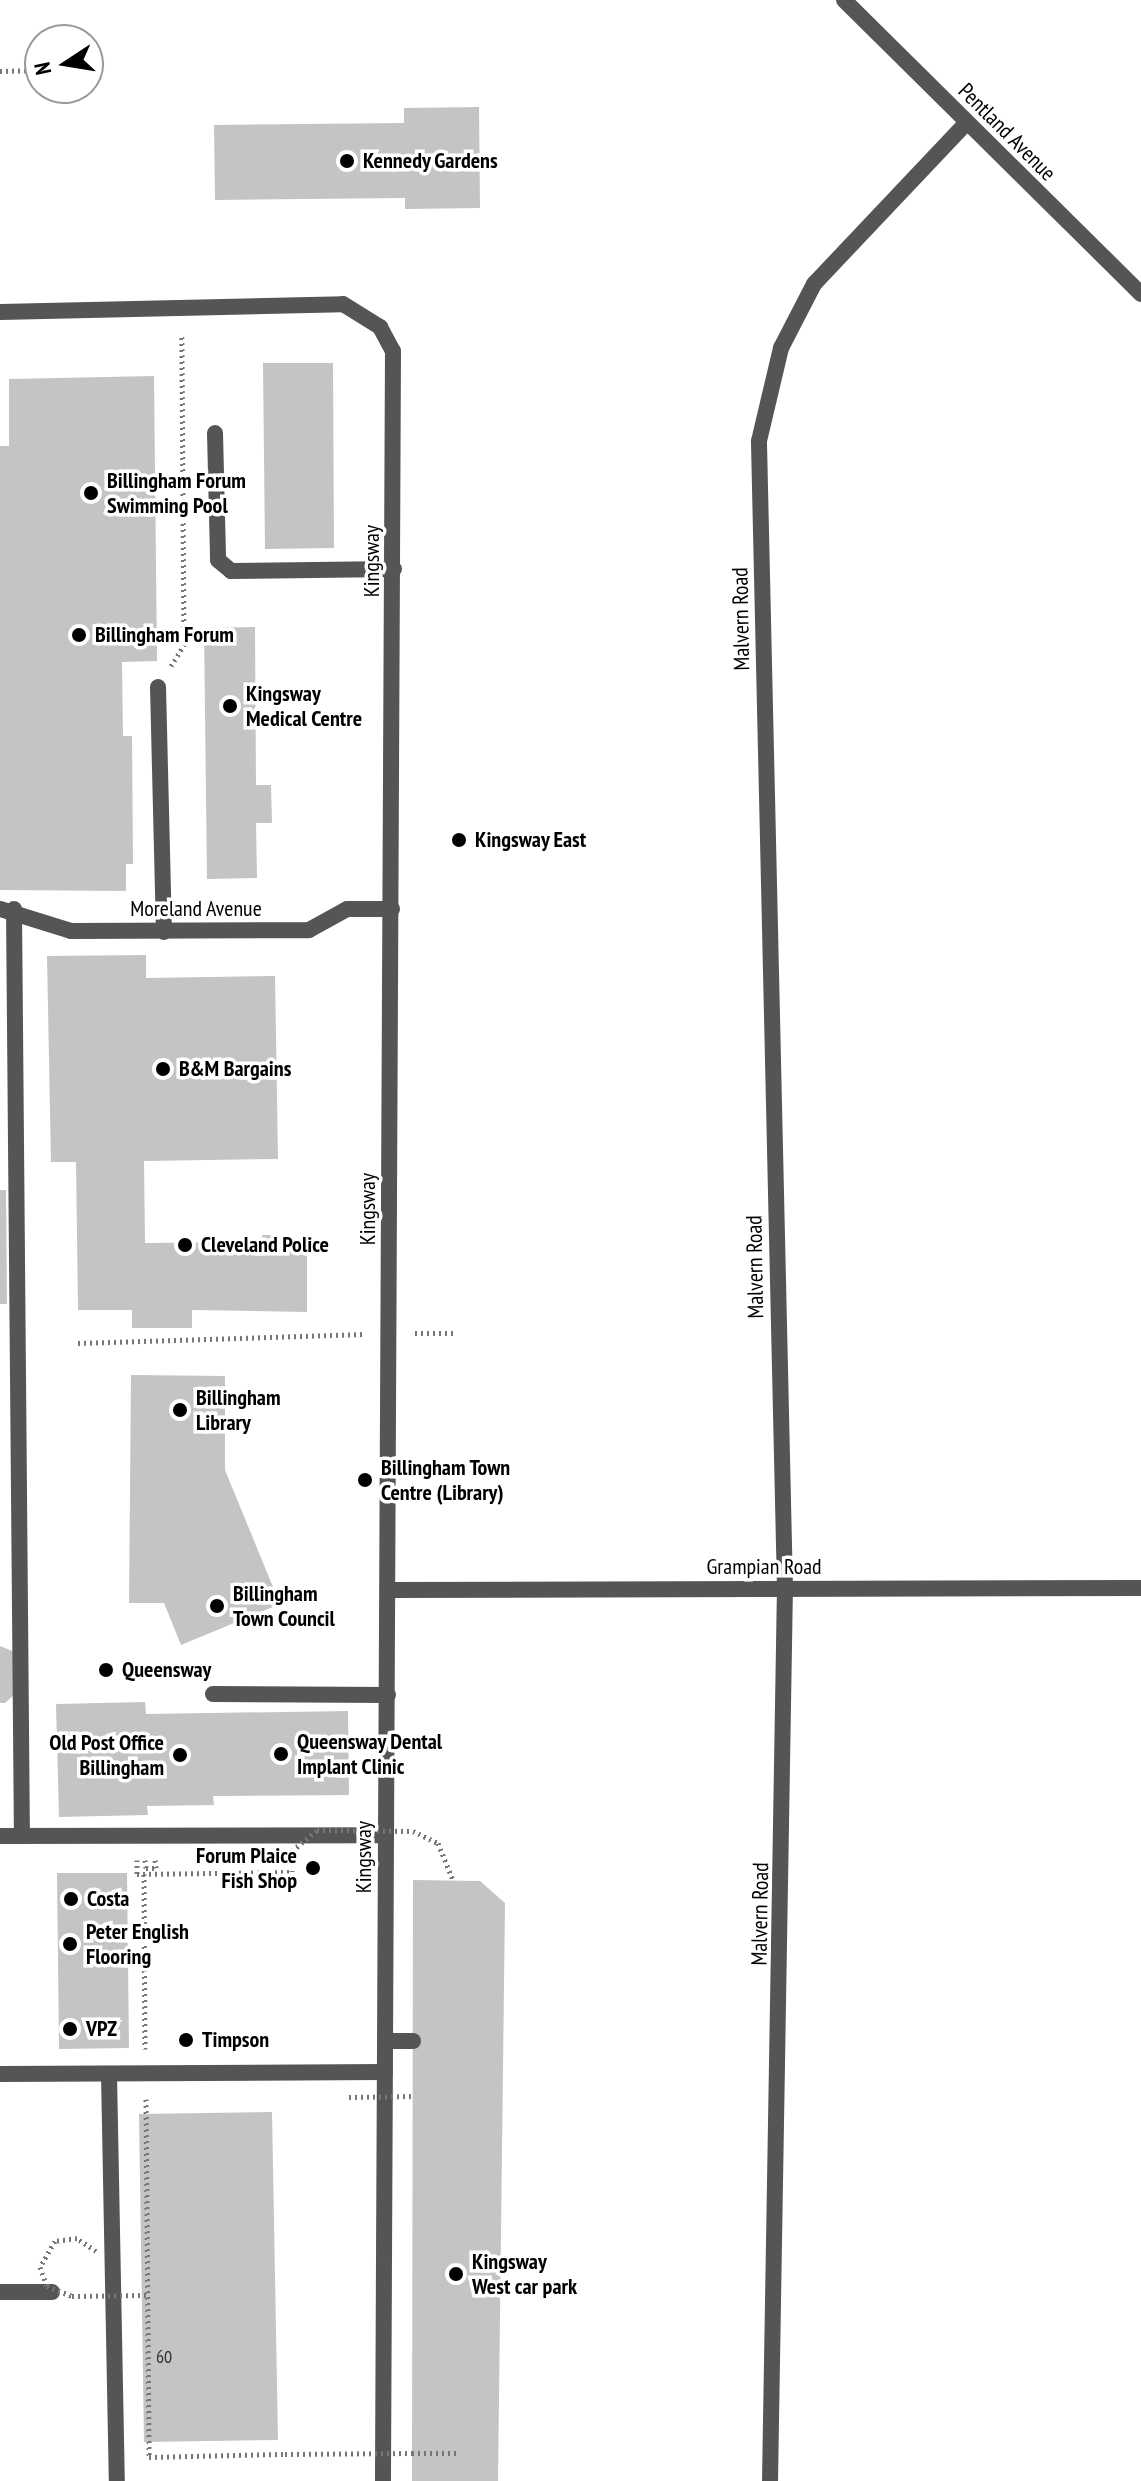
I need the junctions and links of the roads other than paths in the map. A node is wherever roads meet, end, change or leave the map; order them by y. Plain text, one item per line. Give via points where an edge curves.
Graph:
1 (844, 0) edge
2 (966, 123) junction
3 (1141, 294) edge
4 (0, 312) edge
5 (215, 433) dead end
6 (394, 569) junction
7 (158, 687) road end
8 (7, 909) edge
9 (392, 909) junction
10 (164, 932) junction
11 (0, 1537) edge
12 (18, 1537) junction
13 (1141, 1588) edge
14 (785, 1589) junction
15 (388, 1590) junction
16 (213, 1694) dead end
17 (388, 1695) junction
18 (22, 1835) junction
19 (386, 1835) junction
20 (0, 1836) edge
21 (385, 2041) junction
22 (413, 2041) dead end
23 (385, 2072) junction
24 (0, 2074) edge
25 (109, 2074) junction
26 (0, 2292) edge
27 (52, 2292) dead end
28 (117, 2481) edge
29 (383, 2481) edge
30 (770, 2481) edge

1 - 2 street, Pentland Avenue
2 - 3 street, Pentland Avenue
2 - 14 street, Malvern Road via 814,284 781,348 759,441
4 - 6 street, Kingsway via 343,304 380,327 396,373
5 - 6 street via 218,560 231,571
6 - 9 street, Kingsway
7 - 10 street
8 - 10 street, Moreland Avenue via 48,928
8 - 12 street
9 - 10 street, Moreland Avenue via 347,909 309,930
9 - 15 street, Kingsway
11 - 12 street
12 - 18 street
13 - 14 street, Grampian Road
14 - 15 street, Grampian Road
14 - 30 street, Malvern Road
15 - 17 street, Kingsway
16 - 17 street
17 - 19 street, Kingsway
18 - 19 street
18 - 20 street
19 - 21 street, Kingsway
21 - 22 street
21 - 23 street, Kingsway
23 - 25 street
23 - 29 street, Kingsway
24 - 25 street
25 - 28 street
26 - 27 street

